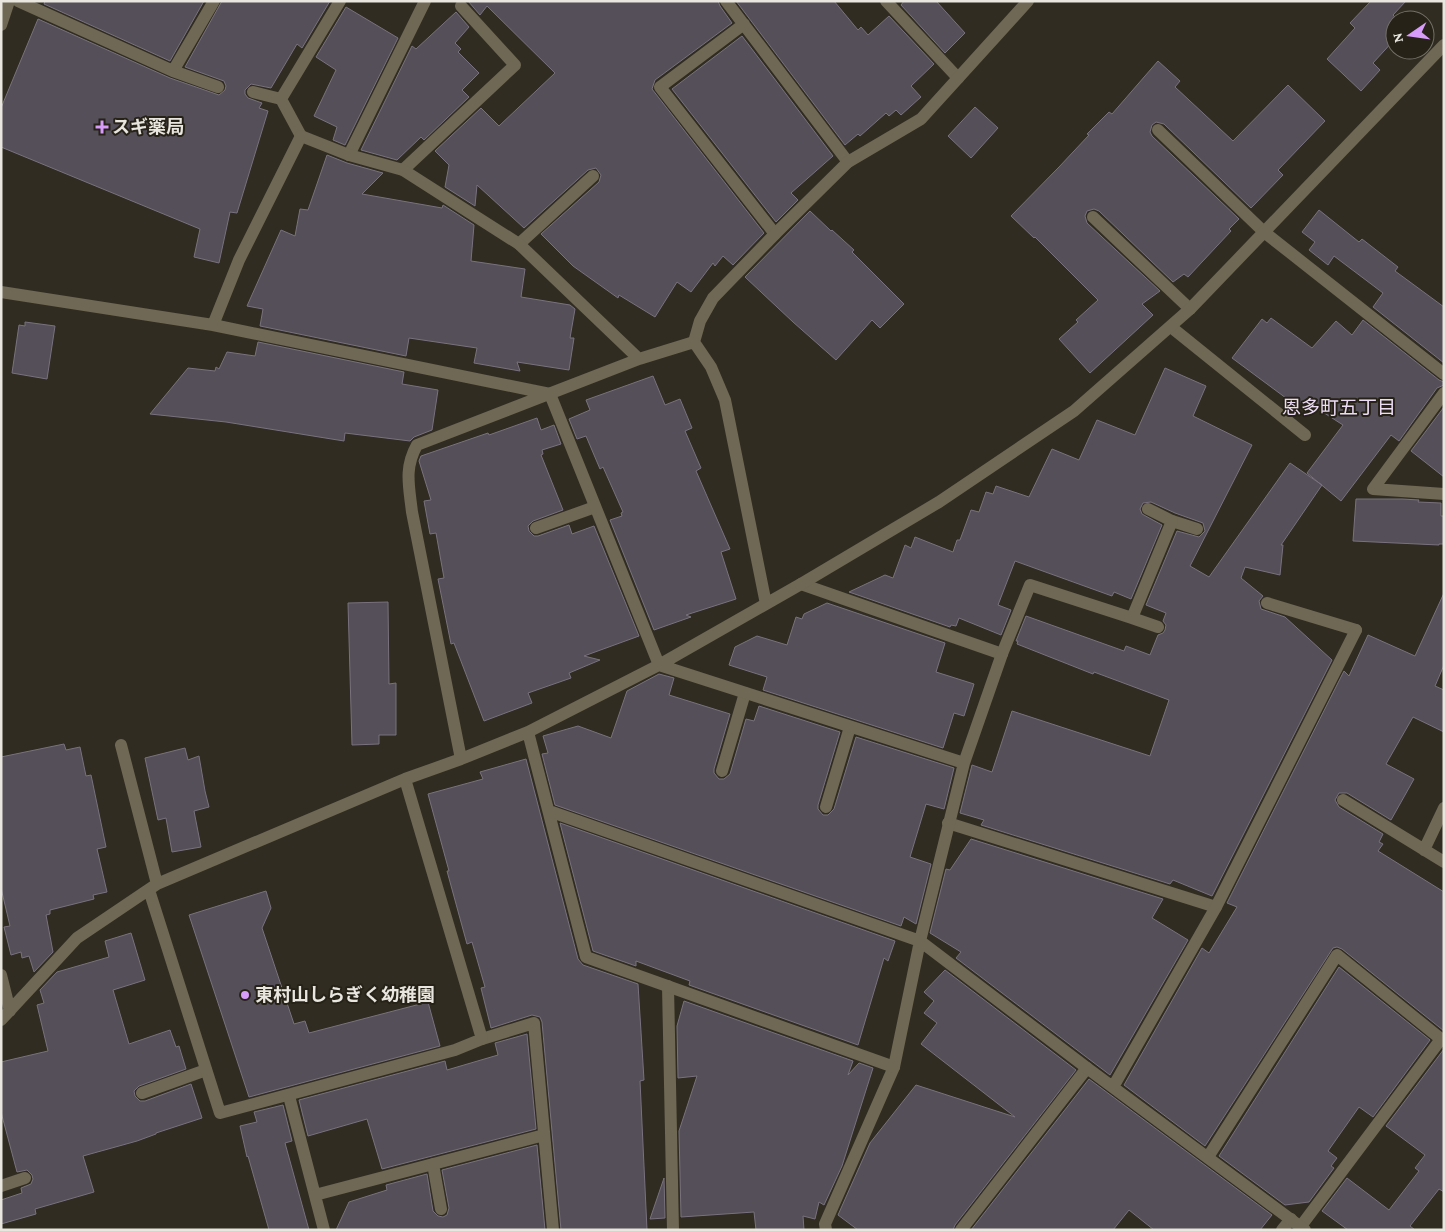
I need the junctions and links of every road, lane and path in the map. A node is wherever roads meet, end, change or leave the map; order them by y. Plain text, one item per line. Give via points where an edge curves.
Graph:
1 (10, 1) edge
2 (18, 1) edge
3 (214, 1) edge
4 (340, 1) edge
5 (425, 1) edge
6 (726, 1) edge
7 (886, 1) edge
8 (1028, 1) edge
9 (461, 6) dead end
10 (744, 24) junction
11 (1, 25) edge
12 (1444, 45) edge
13 (173, 71) junction
14 (958, 78) junction
15 (218, 87) dead end
16 (253, 92) dead end
17 (282, 99) junction
18 (1158, 130) dead end
19 (301, 136) junction
20 (349, 155) junction
21 (848, 162) junction
22 (403, 170) junction
23 (593, 176) dead end
24 (1093, 217) dead end
25 (1264, 232) junction
26 (775, 234) junction
27 (519, 244) junction
28 (1, 292) edge
29 (1190, 308) junction
30 (213, 325) junction
31 (1171, 327) junction
32 (694, 342) junction
33 (639, 359) junction
34 (1444, 374) edge
35 (1444, 393) edge
36 (550, 394) junction
37 (1305, 435) dead end
38 (1444, 494) edge
39 (595, 507) junction
40 (1148, 509) dead end
41 (1172, 521) junction
42 (536, 528) dead end
43 (1197, 529) dead end
44 (801, 584) junction
45 (1267, 603) dead end
46 (766, 604) junction
47 (1132, 618) junction
48 (1158, 627) dead end
49 (1002, 654) junction
50 (659, 665) junction
51 (745, 692) junction
52 (850, 727) junction
53 (528, 732) junction
54 (120, 745) dead end
55 (460, 759) junction
56 (964, 763) junction
57 (722, 771) dead end
58 (405, 779) junction
59 (1343, 800) dead end
60 (826, 807) dead end
61 (1444, 808) edge
62 (549, 811) junction
63 (948, 823) junction
64 (1424, 850) junction
65 (1444, 862) edge
66 (153, 887) junction
67 (1216, 907) junction
68 (920, 941) junction
69 (1, 974) edge
70 (668, 986) junction
71 (6, 1015) edge
72 (482, 1039) junction
73 (894, 1067) junction
74 (1087, 1068) junction
75 (206, 1070) junction
76 (1113, 1087) junction
77 (142, 1093) dead end
78 (289, 1096) junction
79 (544, 1135) junction
80 (1208, 1157) junction
81 (433, 1164) junction
82 (25, 1178) dead end
83 (1, 1186) edge
84 (316, 1195) junction
85 (441, 1209) dead end
86 (1299, 1225) edge
87 (324, 1230) edge
88 (553, 1230) edge
89 (673, 1230) edge
90 (826, 1230) edge
91 (961, 1230) edge
92 (1282, 1230) edge

1 - 11 street
2 - 13 street
3 - 13 street
4 - 17 street
5 - 20 street
6 - 10 street
7 - 14 street
8 - 14 street
9 - 22 street via 515,65
10 - 21 street
10 - 26 street via 660,87
12 - 25 street
13 - 15 street
14 - 21 street via 920,119
16 - 17 street
17 - 19 street
18 - 25 street
19 - 20 street
19 - 30 street via 239,260
20 - 22 street
21 - 26 street
22 - 27 street
23 - 27 street
24 - 29 street
25 - 29 street
25 - 34 street
26 - 32 street via 713,298 700,321
27 - 33 street
28 - 30 street
29 - 31 street
30 - 36 street
31 - 37 street
31 - 44 street via 1074,411 939,502
32 - 33 street
32 - 46 street via 712,367 725,400
33 - 36 street
35 - 38 street via 1373,489
36 - 39 street
36 - 55 street via 417,445 410,457 408,476 412,512
39 - 42 street
39 - 50 street
40 - 41 street
41 - 43 street
41 - 47 street
44 - 46 street
44 - 49 street
45 - 67 street via 1356,630
46 - 50 street
47 - 48 street
47 - 49 street via 1030,585
49 - 56 street
50 - 51 street
50 - 53 street
51 - 52 street
51 - 57 street
52 - 56 street
52 - 60 street
53 - 55 street
53 - 62 street
54 - 66 street
55 - 58 street
56 - 63 street
58 - 66 street
58 - 72 street
59 - 64 street
61 - 64 street
62 - 68 street
62 - 70 street via 586,957
63 - 67 street
63 - 68 street
64 - 65 street
66 - 71 street via 77,938
66 - 75 street
67 - 76 street
68 - 73 street
68 - 74 street
69 - 71 street
70 - 73 street
70 - 89 street
72 - 78 street via 455,1050
72 - 79 street via 534,1023
73 - 90 street
74 - 76 street
74 - 91 street
75 - 77 street
75 - 78 street via 220,1113
76 - 80 street
78 - 84 street
79 - 81 street
79 - 88 street
80 - 86 street
80 - 86 street via 1337,955 1441,1039
81 - 84 street
81 - 85 street
82 - 83 street
84 - 87 street
86 - 92 street

